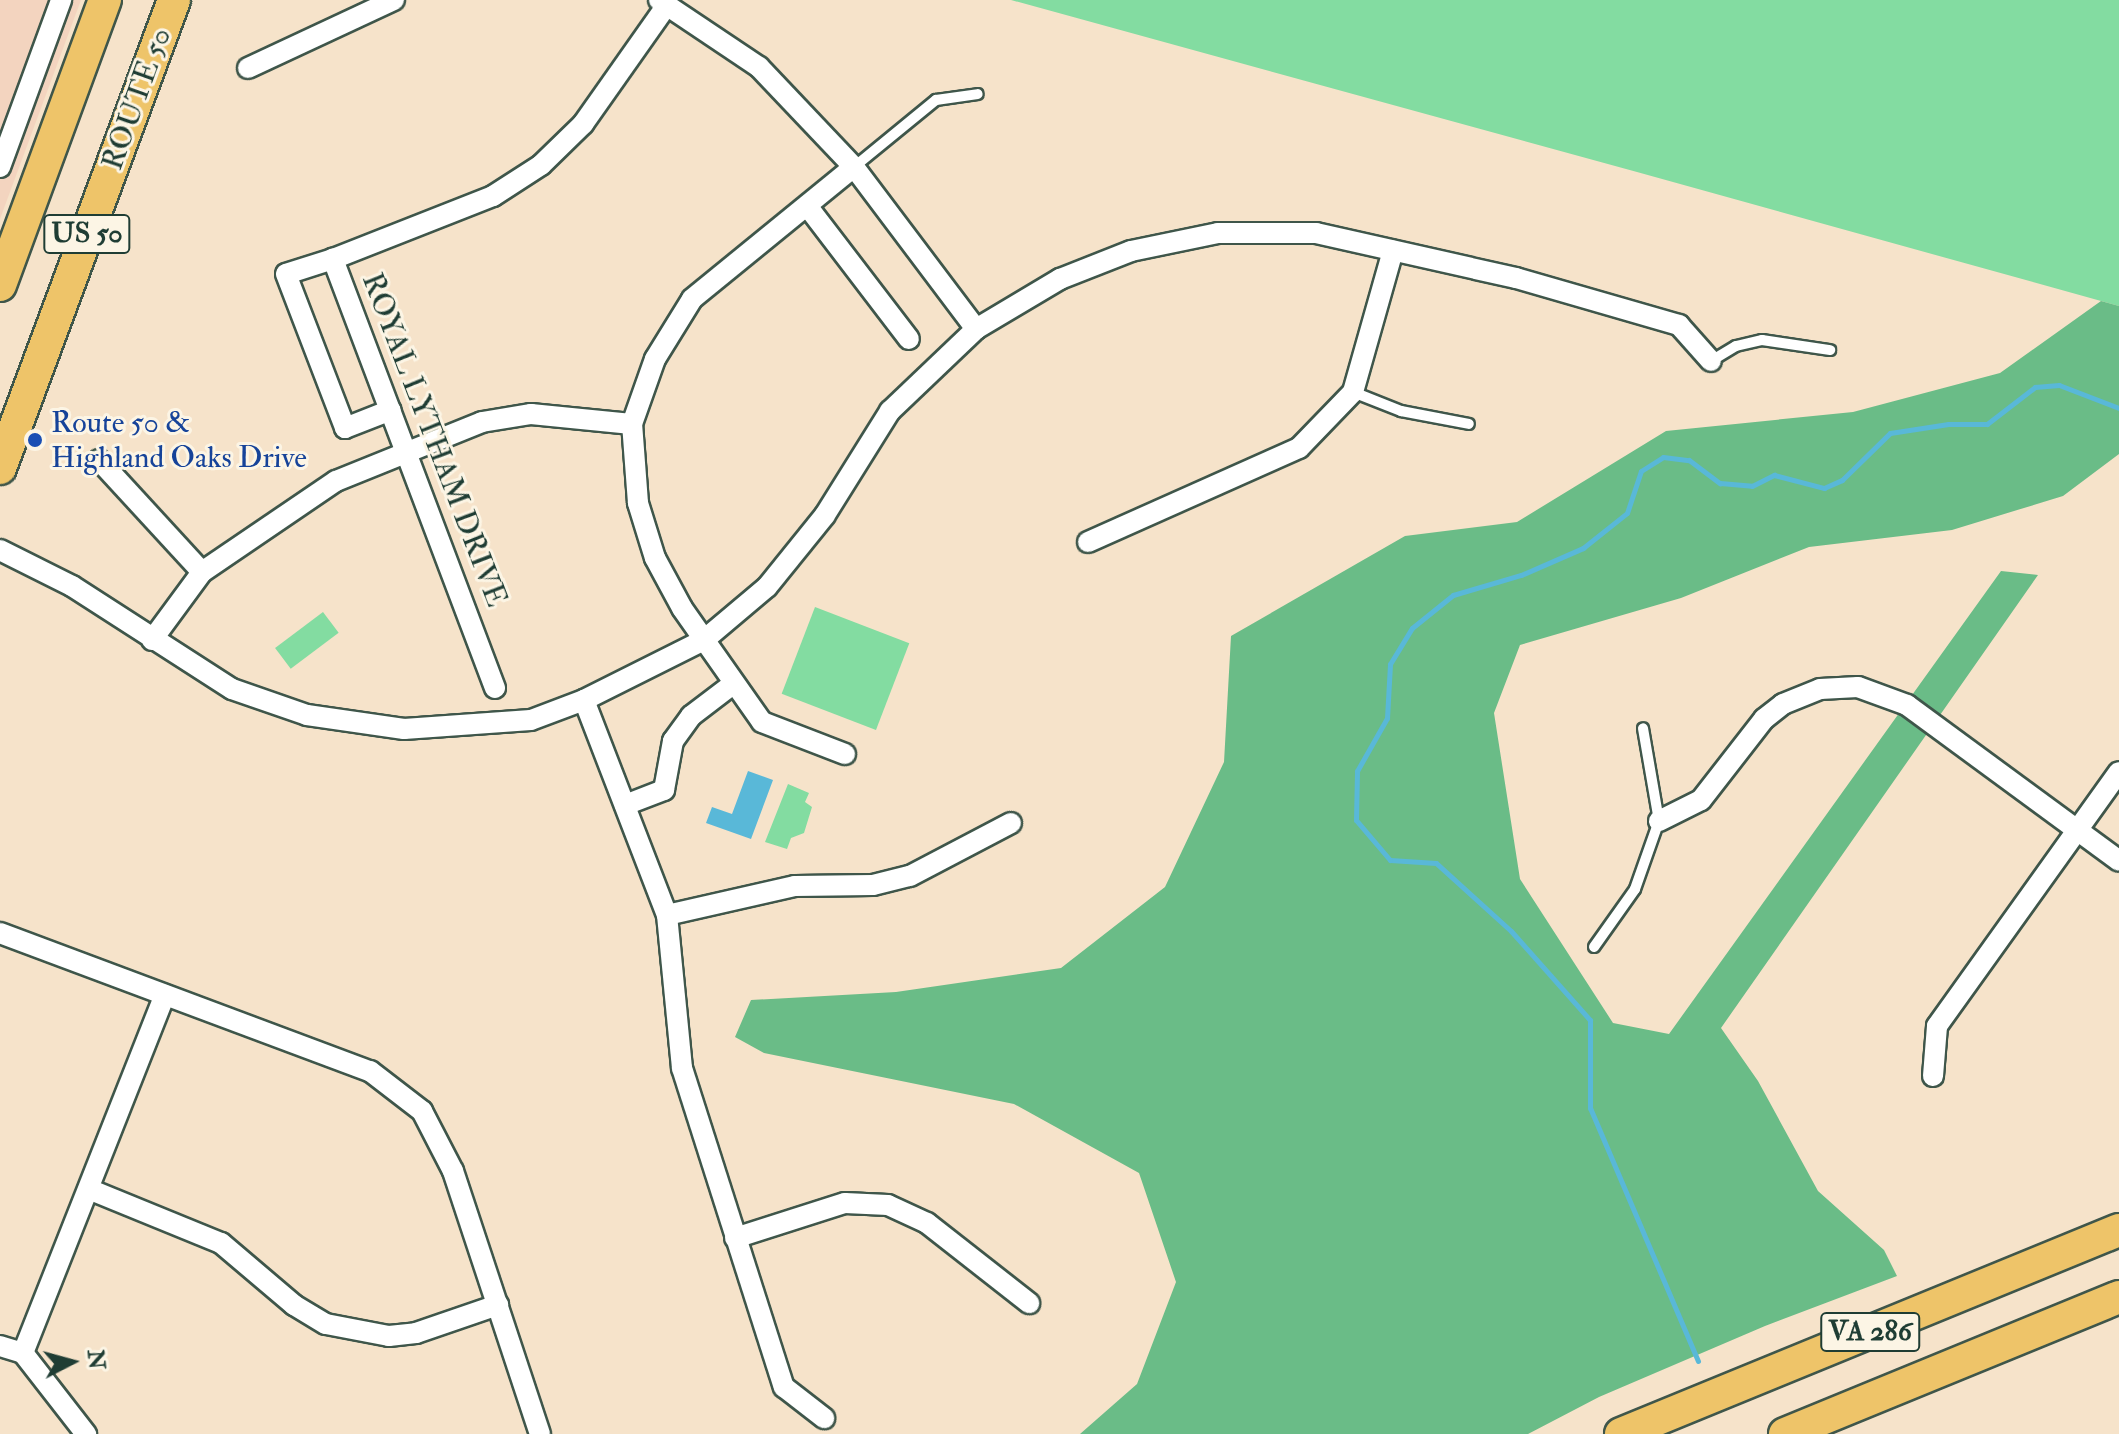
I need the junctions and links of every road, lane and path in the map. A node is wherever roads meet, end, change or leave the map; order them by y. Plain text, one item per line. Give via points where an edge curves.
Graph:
1 (61, 0) edge
2 (105, 0) edge
3 (174, 0) edge
4 (394, 0) edge
5 (663, 3) edge
6 (248, 68) dead end
7 (978, 94) dead end
8 (2, 157) edge
9 (854, 167) junction
10 (808, 207) junction
11 (1393, 251) junction
12 (333, 259) junction
13 (0, 285) edge
14 (976, 329) junction
15 (909, 339) dead end
16 (1830, 350) dead end
17 (1711, 361) joint
18 (1353, 392) junction
19 (391, 410) junction
20 (632, 424) junction
21 (1469, 424) dead end
22 (407, 453) junction
23 (99, 460) dead end
24 (0, 468) edge
25 (1088, 542) dead end
26 (0, 550) edge
27 (202, 572) junction
28 (152, 640) junction
29 (704, 640) junction
30 (733, 684) junction
31 (495, 688) dead end
32 (584, 700) junction
33 (1643, 728) dead end
34 (845, 754) dead end
35 (2119, 772) edge
36 (625, 805) junction
37 (1659, 821) junction
38 (1011, 823) dead end
39 (2076, 832) junction
40 (2119, 861) edge
41 (667, 915) junction
42 (0, 933) edge
43 (1594, 947) dead end
44 (165, 995) junction
45 (1933, 1076) dead end
46 (91, 1190) junction
47 (2119, 1230) edge
48 (735, 1238) junction
49 (2119, 1297) edge
50 (1029, 1303) dead end
51 (498, 1305) junction
52 (0, 1346) edge
53 (23, 1353) junction
54 (824, 1418) dead end
55 (86, 1434) edge
56 (540, 1434) edge
57 (1621, 1434) edge
58 (1785, 1434) edge

1 - 8 street
2 - 13 highway, US 50
3 - 24 highway, ROUTE 50 / US 50
4 - 6 street
5 - 9 street via 759,67
5 - 12 street, ROYAL LYTHAM DRIVE via 583,124 541,165 493,196
7 - 9 lane via 936,100
9 - 10 street
9 - 14 street
10 - 15 street
10 - 20 street via 692,299 655,359
11 - 14 street via 1316,233 1218,233 1131,251 1060,279
11 - 17 street via 1516,278 1679,325
11 - 18 street
12 - 19 street, ROYAL LYTHAM DRIVE
12 - 19 street via 286,274 345,428
14 - 29 street via 890,411 825,515 767,587
16 - 17 lane via 1762,340 1736,346
18 - 21 lane via 1401,411
18 - 25 street via 1299,448
19 - 22 street, ROYAL LYTHAM DRIVE
20 - 22 street via 531,414 482,422
20 - 29 street via 638,503 655,558
22 - 27 street via 336,481
22 - 31 street, ROYAL LYTHAM DRIVE
23 - 27 street
26 - 28 street via 72,586
27 - 28 street
28 - 32 street via 232,689 307,715 404,729 531,720
29 - 30 street
29 - 32 street
30 - 34 street via 762,722
30 - 36 street via 691,716 673,741 664,790
32 - 36 street
33 - 37 lane
35 - 39 street
36 - 41 street
37 - 39 street via 1701,800 1764,719 1783,704 1800,694 1838,687 1881,693 1907,705
37 - 43 lane via 1635,889
38 - 41 street via 910,876 873,885 795,886
39 - 40 street
39 - 45 street via 1937,1026
41 - 48 street via 682,1068
42 - 44 street
44 - 46 street
44 - 51 street via 370,1071 422,1111 453,1171
46 - 51 street via 221,1243 294,1305 326,1324 389,1336 416,1333
46 - 53 street
47 - 57 highway, VA 286
48 - 50 street via 845,1203 888,1205 927,1223
48 - 54 street via 784,1387
49 - 58 highway, VA 286
51 - 56 street
52 - 53 street
53 - 55 street

